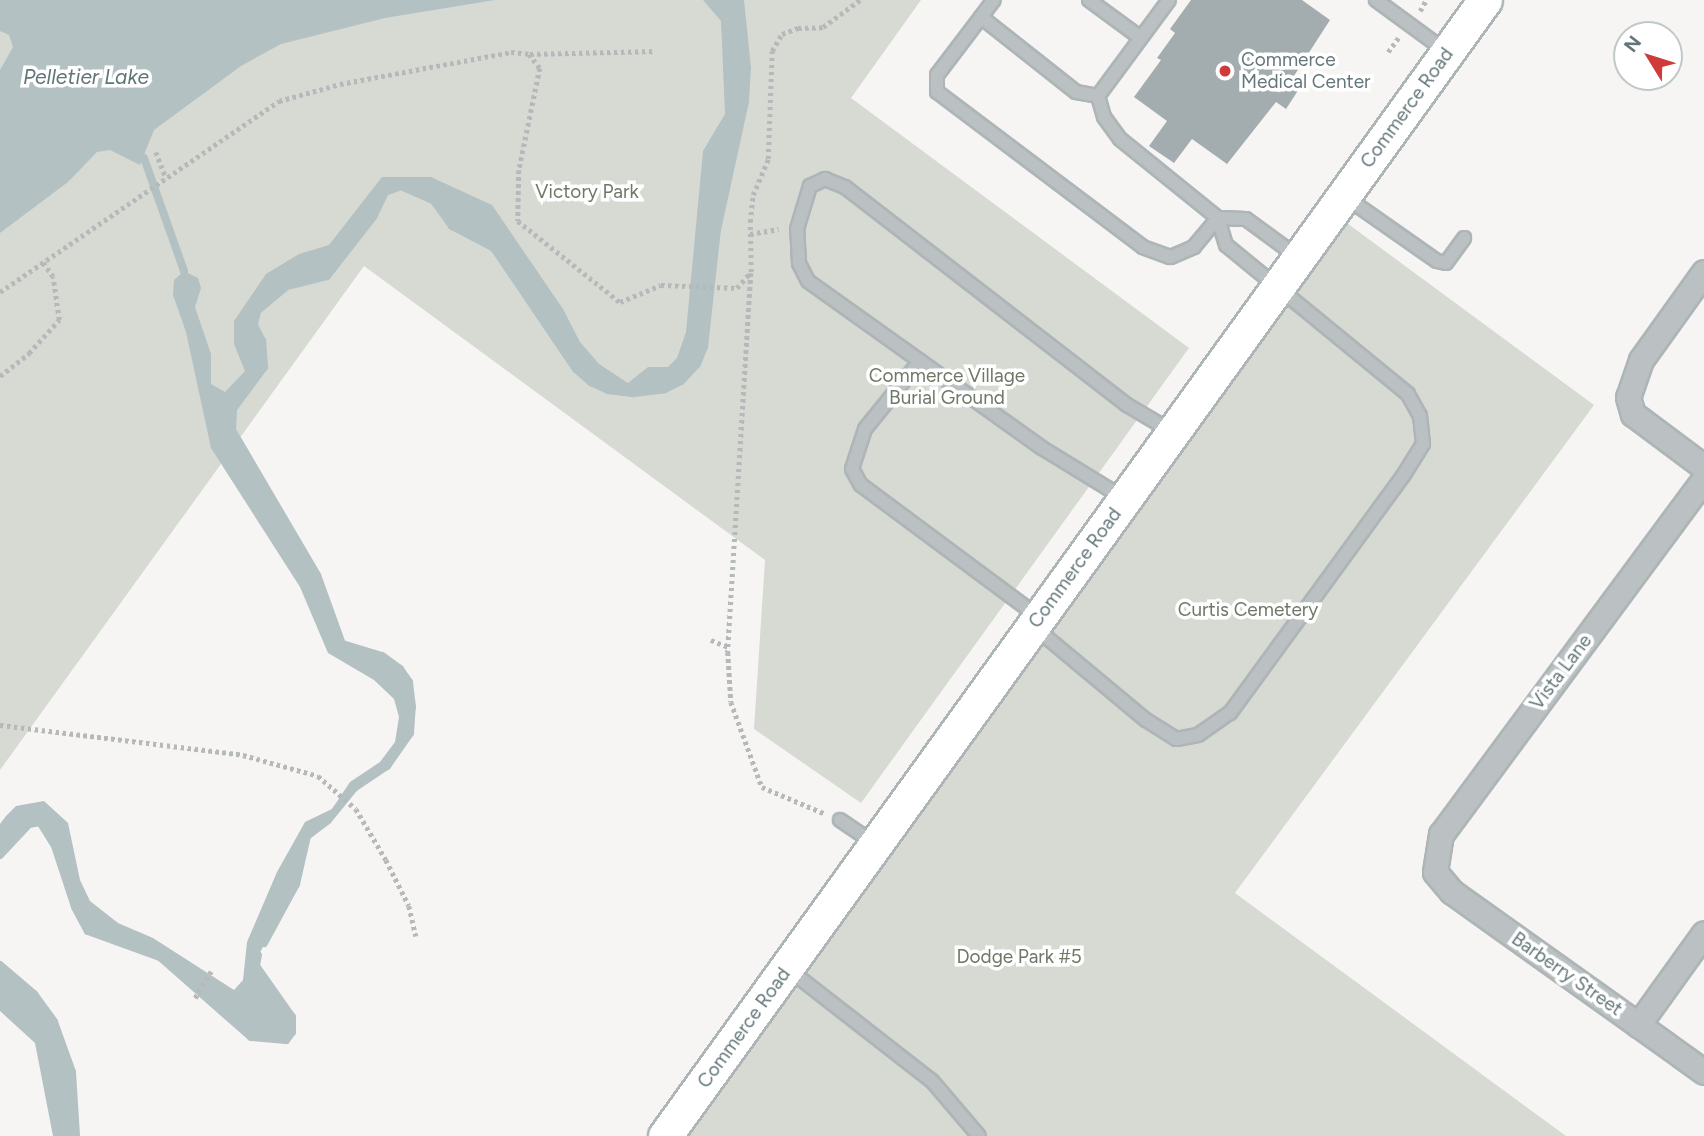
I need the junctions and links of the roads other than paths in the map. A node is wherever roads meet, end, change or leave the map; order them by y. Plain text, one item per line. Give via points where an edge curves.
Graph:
1 (994, 0) edge
2 (1089, 0) edge
3 (1169, 0) edge
4 (1376, 0) edge
5 (1485, 0) edge
6 (981, 16) junction
7 (1141, 38) junction
8 (1448, 52) junction
9 (1098, 96) junction
10 (1344, 195) junction
11 (1218, 218) junction
12 (1464, 238) dead end
13 (1299, 257) junction
14 (1704, 272) edge
15 (1277, 289) junction
16 (920, 361) junction
17 (1174, 433) junction
18 (1704, 467) edge
19 (1704, 479) edge
20 (1126, 499) junction
21 (1036, 622) junction
22 (840, 820) road end
23 (877, 845) junction
24 (1435, 872) joint
25 (1704, 933) edge
26 (787, 969) junction
27 (1638, 1024) junction
28 (1704, 1072) edge
29 (665, 1136) edge
30 (979, 1136) edge

1 - 6 lane
2 - 7 lane
3 - 7 lane
4 - 8 lane
5 - 8 main road, Commerce Road
6 - 9 lane via 1076,92
6 - 11 lane via 937,75 937,92 1156,253 1170,257 1188,251
7 - 9 lane
8 - 10 main road, Commerce Road
9 - 11 lane via 1104,117 1121,139
10 - 12 lane via 1437,261 1446,263
10 - 13 main road, Commerce Road
11 - 13 lane via 1246,219
11 - 15 lane via 1226,245
13 - 15 main road, Commerce Road
14 - 18 street via 1641,360 1628,397 1633,414
15 - 17 main road, Commerce Road
15 - 21 lane via 1408,394 1420,416 1423,444 1403,476 1230,713 1198,735 1177,739 1146,720
16 - 17 lane via 808,281 799,262 797,229 810,186 825,179 845,187 1127,405
16 - 20 lane via 1042,447
16 - 21 lane via 865,429 852,469 861,485
17 - 20 main road, Commerce Road
19 - 24 street, Vista Lane via 1441,834
20 - 21 main road, Commerce Road
21 - 23 main road, Commerce Road
22 - 23 lane
23 - 26 main road, Commerce Road
24 - 27 street, Barberry Street via 1452,892
25 - 27 street
26 - 29 main road, Commerce Road
26 - 30 lane via 932,1081
27 - 28 street, Barberry Street

